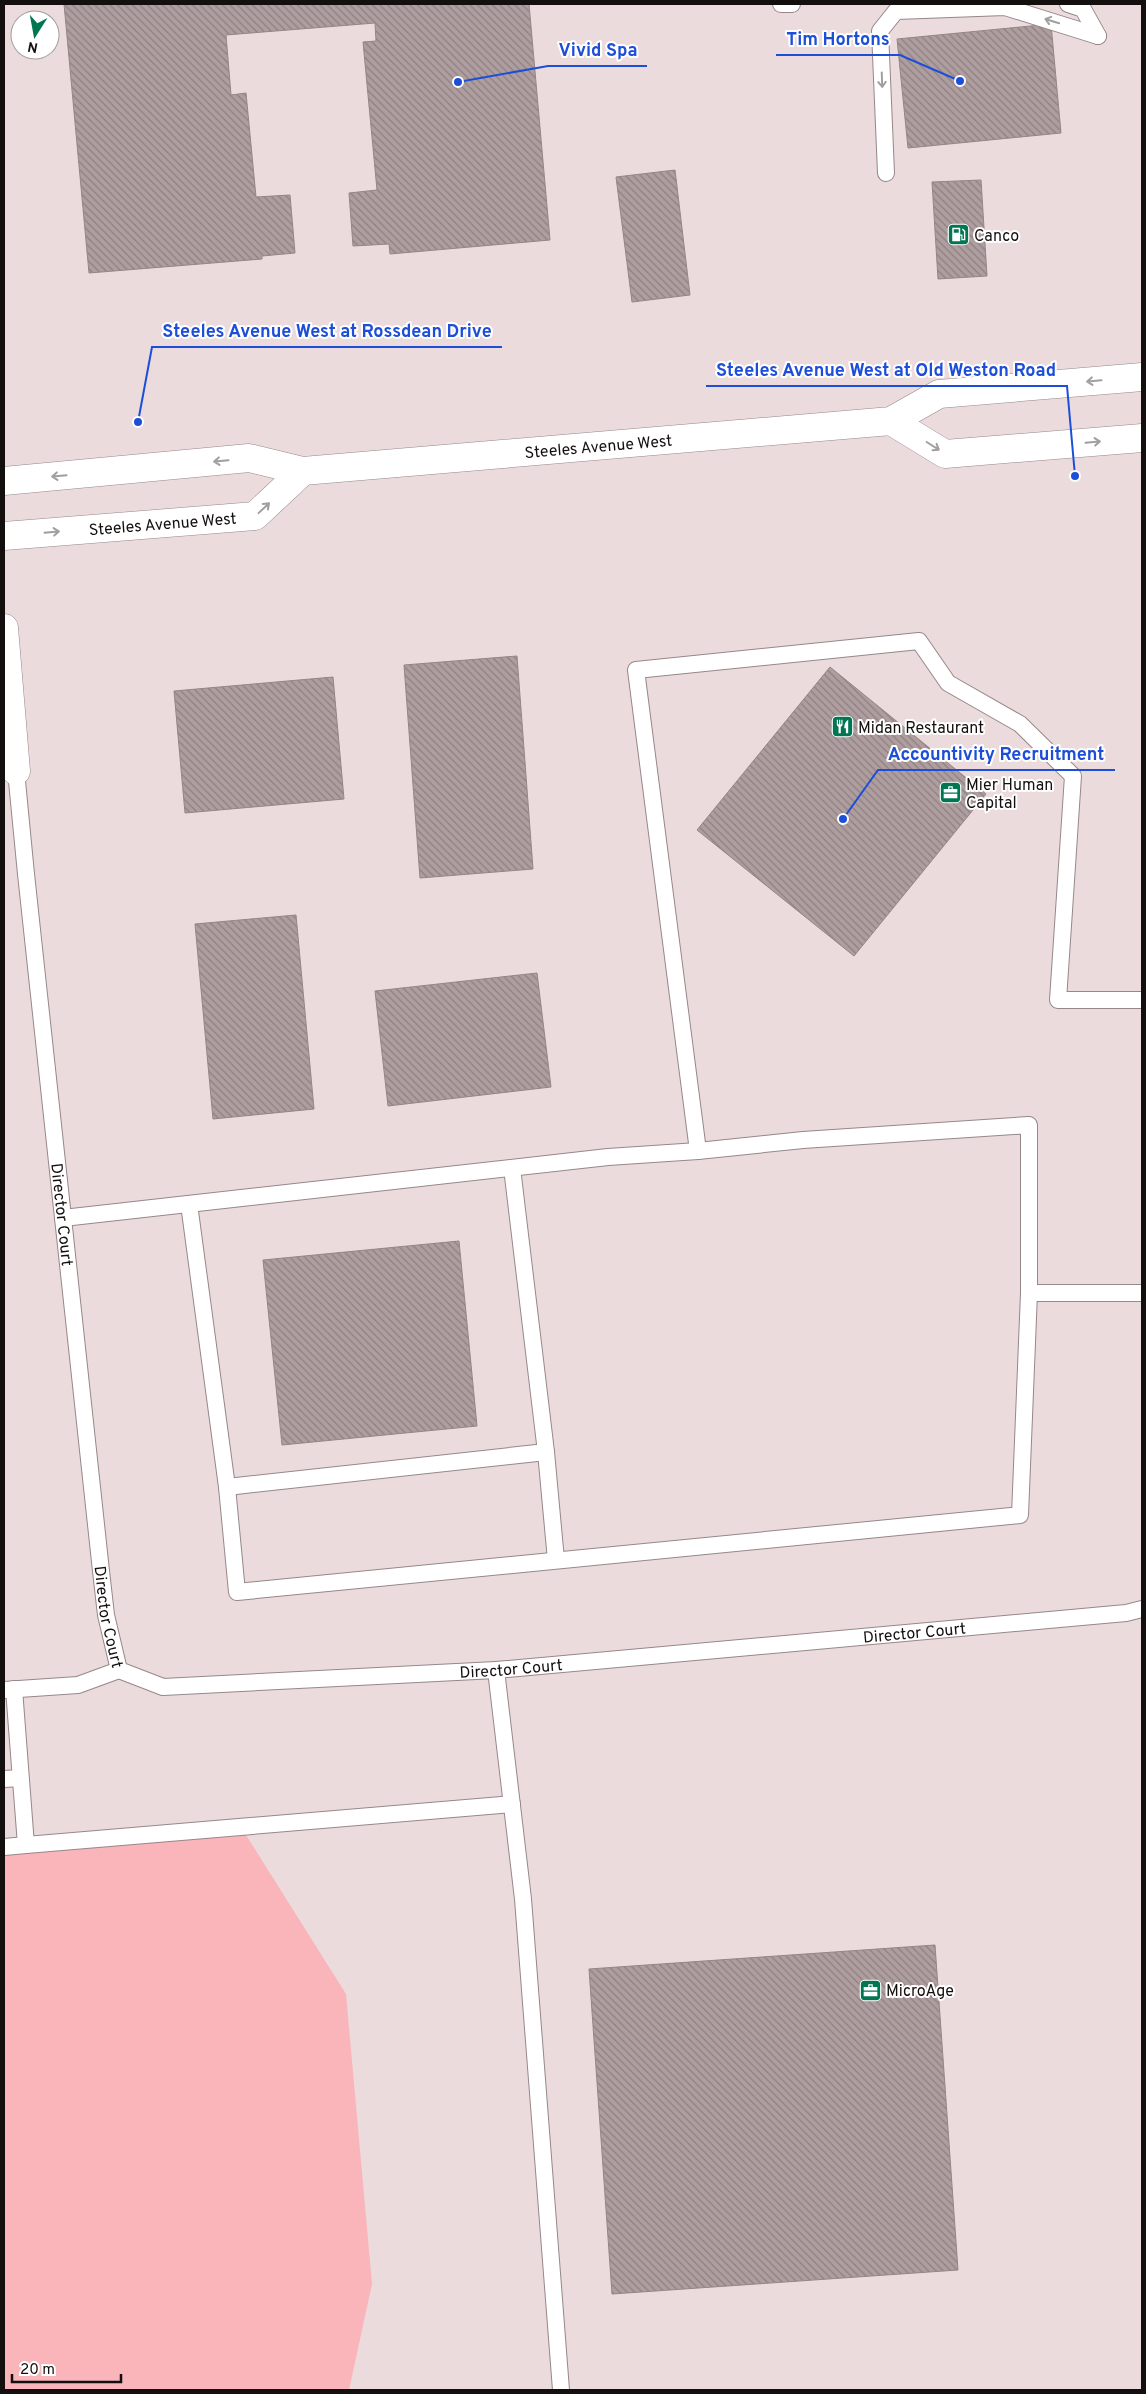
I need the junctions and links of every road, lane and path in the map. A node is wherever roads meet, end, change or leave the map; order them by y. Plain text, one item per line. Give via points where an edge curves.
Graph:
1 (781, 4) edge
2 (792, 4) edge
3 (1028, 4) edge
4 (1068, 4) edge
5 (1005, 7) junction
6 (886, 174) dead end
7 (1142, 378) edge
8 (891, 421) junction
9 (1142, 438) edge
10 (304, 471) junction
11 (4, 481) edge
12 (4, 536) edge
13 (4, 628) edge
14 (16, 771) joint
15 (1142, 1000) edge
16 (698, 1152) junction
17 (512, 1168) junction
18 (188, 1204) junction
19 (63, 1218) junction
20 (1142, 1292) edge
21 (1029, 1293) junction
22 (546, 1452) junction
23 (227, 1487) junction
24 (556, 1560) junction
25 (1142, 1608) edge
26 (119, 1670) junction
27 (496, 1670) junction
28 (9, 1690) edge
29 (20, 1778) junction
30 (4, 1780) edge
31 (512, 1804) junction
32 (26, 1846) junction
33 (4, 1847) edge
34 (561, 2390) edge

1 - 2 lane
3 - 5 lane
4 -> 5 lane via 1083,9 1098,36
5 -> 6 lane via 896,11 880,31
7 -> 8 main road, Steeles Avenue West via 939,394
8 -> 9 main road via 945,454
8 - 10 main road, Steeles Avenue West
10 -> 11 main road, Steeles Avenue West via 249,458
12 -> 10 main road, Steeles Avenue West via 255,516
13 - 14 main road, Director Court
14 - 19 lane, Director Court
15 - 16 lane via 1058,1000 1073,776 1020,724 948,683 919,642 636,670
16 - 17 lane via 608,1157
16 - 21 lane via 803,1140 1029,1125
17 - 18 lane
17 - 22 lane
18 - 19 lane
18 - 23 lane
19 - 26 lane, Director Court via 106,1615
20 - 21 lane
21 - 24 lane via 1020,1515
22 - 23 lane
22 - 24 lane
23 - 24 lane via 237,1592
25 - 27 lane, Director Court via 1126,1613
26 - 27 lane, Director Court via 163,1687
26 - 28 lane via 78,1684
27 - 31 lane
28 - 29 lane
29 - 30 lane
29 - 32 lane
31 - 32 lane
31 - 34 lane via 523,1899
32 - 33 lane

